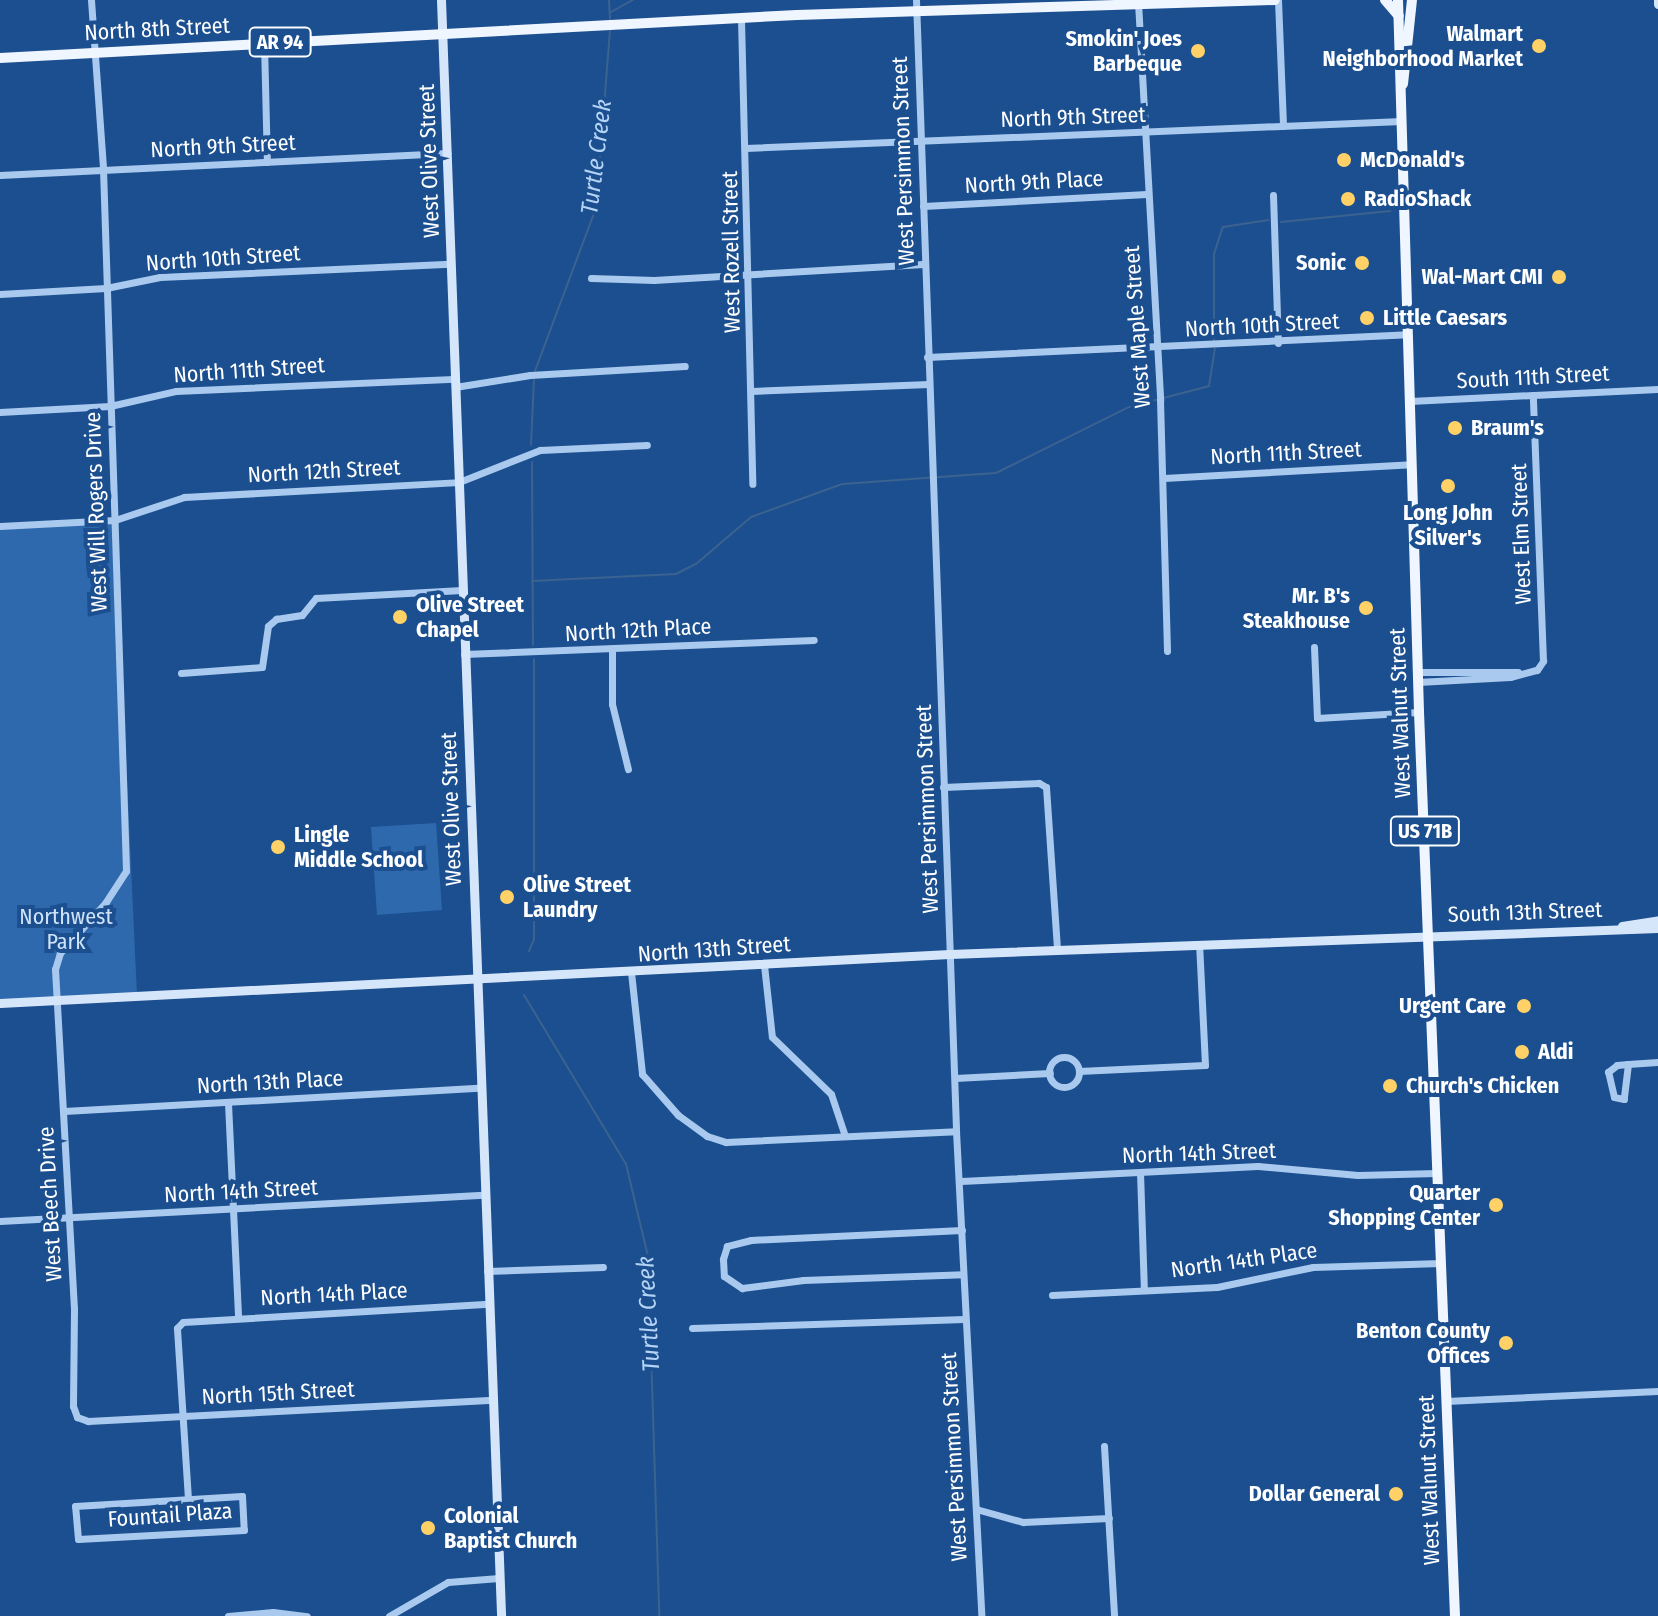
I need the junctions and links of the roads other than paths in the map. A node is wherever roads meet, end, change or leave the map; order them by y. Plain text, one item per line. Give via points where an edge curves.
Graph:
1 (91, 0) edge
2 (441, 0) edge
3 (916, 0) edge
4 (1277, 0) edge
5 (1385, 0) edge
6 (1398, 0) edge
7 (1412, 0) edge
8 (1138, 3) edge
9 (917, 14) junction
10 (1399, 16) junction
11 (741, 19) junction
12 (442, 34) junction
13 (264, 43) junction
14 (97, 52) junction
15 (0, 58) edge
16 (1401, 94) junction
17 (1401, 121) junction
18 (1283, 126) junction
19 (1143, 133) junction
20 (921, 141) junction
21 (746, 148) junction
22 (447, 153) junction
23 (267, 162) junction
24 (103, 169) junction
25 (0, 175) edge
26 (1147, 194) junction
27 (1273, 195) dead end
28 (923, 206) junction
29 (450, 264) junction
30 (924, 264) junction
31 (750, 272) junction
32 (591, 278) dead end
33 (106, 288) junction
34 (0, 294) edge
35 (1407, 334) junction
36 (1278, 343) junction
37 (1156, 349) junction
38 (927, 357) junction
39 (685, 366) dead end
40 (455, 383) junction
41 (929, 384) junction
42 (1658, 389) edge
43 (752, 391) junction
44 (1533, 395) junction
45 (1410, 401) junction
46 (110, 406) junction
47 (0, 412) edge
48 (647, 445) dead end
49 (1411, 464) junction
50 (1164, 478) junction
51 (459, 482) junction
52 (752, 484) dead end
53 (115, 520) junction
54 (0, 526) edge
55 (462, 590) junction
56 (814, 640) dead end
57 (1314, 647) dead end
58 (612, 650) junction
59 (1167, 651) dead end
60 (464, 654) junction
61 (181, 673) dead end
62 (1418, 677) junction
63 (1419, 712) junction
64 (628, 769) dead end
65 (943, 787) junction
66 (1658, 920) edge
67 (1622, 926) junction
68 (1658, 928) edge
69 (1430, 934) junction
70 (1199, 944) junction
71 (1057, 950) junction
72 (950, 954) junction
73 (764, 965) junction
74 (631, 972) junction
75 (474, 978) junction
76 (56, 1001) junction
77 (0, 1003) edge
78 (1658, 1062) edge
79 (1628, 1064) junction
80 (1079, 1071) junction
81 (1050, 1073) junction
82 (955, 1078) junction
83 (478, 1088) junction
84 (228, 1103) junction
85 (64, 1111) junction
86 (956, 1131) junction
87 (845, 1136) junction
88 (1140, 1172) junction
89 (1437, 1173) junction
90 (961, 1181) junction
91 (483, 1195) junction
92 (233, 1209) junction
93 (69, 1218) junction
94 (0, 1221) edge
95 (962, 1230) junction
96 (1441, 1263) junction
97 (603, 1267) dead end
98 (487, 1271) junction
99 (963, 1274) junction
100 (1144, 1290) junction
101 (1052, 1295) dead end
102 (488, 1304) junction
103 (238, 1317) junction
104 (964, 1319) junction
105 (692, 1328) dead end
106 (1658, 1391) edge
107 (493, 1400) junction
108 (1446, 1401) junction
109 (73, 1406) joint
110 (183, 1416) junction
111 (1104, 1446) dead end
112 (188, 1499) junction
113 (976, 1509) junction
114 (1109, 1518) junction
115 (499, 1578) junction
116 (228, 1616) edge
117 (307, 1616) edge
118 (389, 1616) edge
119 (501, 1616) edge
120 (981, 1616) edge
121 (1114, 1616) edge
122 (1455, 1616) edge

1 - 14 street, West Will Rogers Drive
2 - 12 main road, West Olive Street
3 - 9 street, West Persimmon Street
4 - 8 main road, North 8th Street / AR 94
4 - 18 street
5 - 10 main road
6 - 10 main road, West Walnut Street / US 71B
7 - 16 main road, US 71B via 1409,67
8 - 9 main road, North 8th Street / AR 94
8 - 19 street, West Maple Street
9 - 11 main road, North 8th Street / AR 94
9 - 20 street, West Persimmon Street
10 - 16 main road, West Walnut Street / US 71B
11 - 12 main road, North 8th Street / AR 94
11 - 21 street, West Rozell Street
12 - 13 main road, North 8th Street / AR 94
12 - 22 main road, West Olive Street
13 - 14 main road, North 8th Street / AR 94
13 - 23 street
14 - 15 main road, North 8th Street / AR 94
14 - 24 street, West Will Rogers Drive
16 - 17 main road, West Walnut Street / US 71B
17 - 18 street, North 9th Street
17 - 35 main road, West Walnut Street / US 71B
18 - 19 street, North 9th Street
19 - 20 street, North 9th Street
19 - 26 street, West Maple Street
20 - 21 street, North 9th Street
20 - 28 street, West Persimmon Street
21 - 31 street, West Rozell Street
22 - 23 street, North 9th Street
22 - 29 main road, West Olive Street
23 - 24 street, North 9th Street
24 - 25 street, North 9th Street
24 - 33 street, West Will Rogers Drive
26 - 28 street, North 9th Place
26 - 37 street, West Maple Street
27 - 36 street
28 - 30 street, West Persimmon Street
29 - 33 street, North 10th Street via 160,277
29 - 40 main road, West Olive Street
30 - 31 street
30 - 38 street, West Persimmon Street
31 - 32 street via 654,280
31 - 43 street, West Rozell Street
33 - 34 street, North 10th Street
33 - 46 street, West Will Rogers Drive
35 - 36 street, North 10th Street
35 - 45 main road, West Walnut Street / US 71B
36 - 37 street, North 10th Street
37 - 38 street, North 10th Street
37 - 50 street, West Maple Street
38 - 41 street, West Persimmon Street
39 - 40 street, North 11th Street
40 - 46 street, North 11th Street via 176,391
40 - 51 main road, West Olive Street
41 - 43 street
41 - 65 street, West Persimmon Street
42 - 44 street, South 11th Street
43 - 52 street, West Rozell Street
44 - 45 street, South 11th Street
44 - 62 street, West Elm Street via 1543,661 1537,670
45 - 49 main road, West Walnut Street / US 71B
46 - 47 street, North 11th Street
46 - 53 street, West Will Rogers Drive
48 - 51 street, North 12th Street via 540,450
49 - 50 street, North 11th Street
49 - 62 main road, West Walnut Street / US 71B
50 - 59 street, West Maple Street
51 - 53 street, North 12th Street via 184,497
51 - 55 main road, West Olive Street
53 - 54 street, North 12th Street
53 - 76 street, West Will Rogers Drive via 126,871 60,953
55 - 60 main road, West Olive Street
55 - 61 street via 316,598 302,615 276,619 268,626 262,667
56 - 58 street, North 12th Place
57 - 63 street via 1317,718
58 - 60 street, North 12th Place
58 - 64 street via 612,704
60 - 75 main road, West Olive Street
62 - 63 main road, West Walnut Street / US 71B
63 - 69 main road, West Walnut Street / US 71B
65 - 71 street via 1039,783 1050,796
65 - 72 street, West Persimmon Street
66 - 67 main road, South 13th Street
67 - 68 main road, South 13th Street
67 - 69 main road, South 13th Street
69 - 70 main road, North 13th Street
69 - 89 main road, West Walnut Street / US 71B
70 - 71 main road, North 13th Street
70 - 80 street via 1205,1065
71 - 72 main road, North 13th Street
72 - 73 main road, North 13th Street
72 - 82 street, West Persimmon Street
73 - 74 main road, North 13th Street
73 - 87 street via 772,1037 831,1094
74 - 75 main road, North 13th Street
74 - 87 street via 642,1074 678,1115 707,1136 726,1142
75 - 76 main road, North 13th Street
75 - 83 main road, West Olive Street
76 - 77 main road, North 13th Street
76 - 85 street, West Beech Drive
78 - 79 street
79 - 79 street via 1624,1099 1614,1097 1608,1072
80 - 81 street via 1075,1061 1062,1057
80 - 81 street via 1074,1084 1065,1087 1055,1084
81 - 82 street
82 - 86 street, West Persimmon Street
83 - 84 street, North 13th Place
83 - 91 main road, West Olive Street
84 - 85 street, North 13th Place
84 - 92 street
85 - 93 street, West Beech Drive
86 - 87 street
86 - 90 street, West Persimmon Street
88 - 89 street, North 14th Street via 1258,1166 1358,1175
88 - 90 street, North 14th Street
88 - 100 street
89 - 96 main road, West Walnut Street / US 71B
90 - 95 street, West Persimmon Street
91 - 92 street, North 14th Street
91 - 98 main road, West Olive Street
92 - 93 street, North 14th Street
92 - 103 street
93 - 94 street, North 14th Street
93 - 109 street, West Beech Drive
95 - 99 street, West Persimmon Street
95 - 99 street via 751,1240 727,1246 723,1259 724,1276 742,1288 803,1280
96 - 100 street, North 14th Place via 1313,1267 1231,1285
96 - 108 main road, West Walnut Street / US 71B
97 - 98 street
98 - 102 main road, West Olive Street
99 - 104 street, West Persimmon Street
100 - 101 street, North 14th Place
102 - 103 street, North 14th Place
102 - 107 main road, West Olive Street
103 - 110 street, North 14th Place via 183,1322 177,1328
104 - 105 street
104 - 113 street, West Persimmon Street
106 - 108 street
107 - 110 street, North 15th Street
107 - 115 main road, West Olive Street
108 - 122 main road, West Walnut Street / US 71B
109 - 110 street, North 15th Street via 77,1417 88,1421
110 - 112 street
111 - 114 street
112 - 112 street, Fountail Plaza via 242,1496 244,1530 78,1539 75,1506
113 - 114 street via 1023,1522
113 - 120 street, West Persimmon Street
114 - 121 street
115 - 118 street via 448,1582
115 - 119 main road, West Olive Street
116 - 117 street

